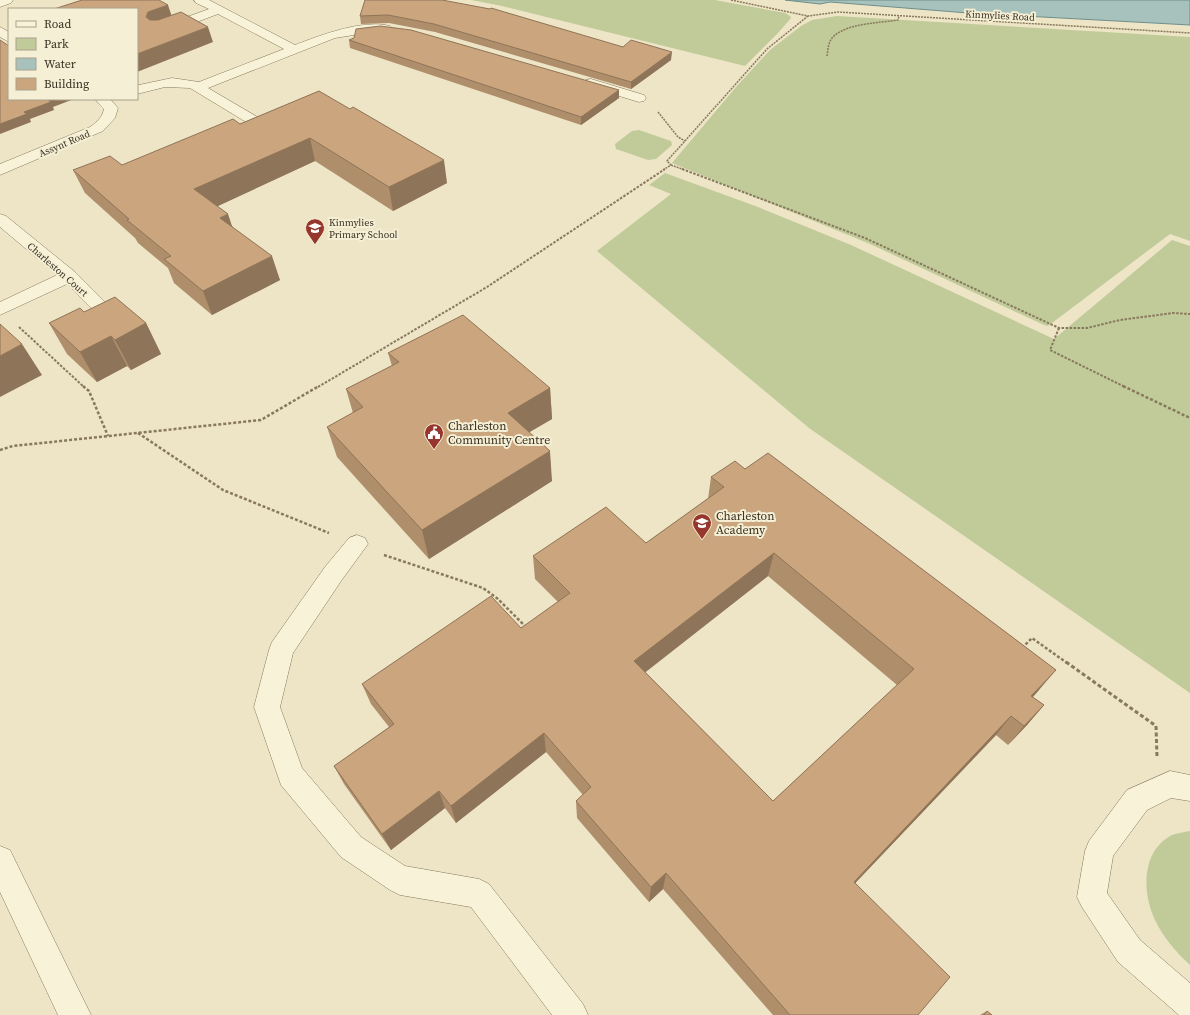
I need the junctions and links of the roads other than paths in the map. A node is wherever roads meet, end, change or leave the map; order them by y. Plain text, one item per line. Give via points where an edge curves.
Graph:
1 (7, 0) edge
2 (200, 0) edge
3 (0, 3) edge
4 (219, 10) junction
5 (396, 30) edge
6 (159, 31) edge
7 (294, 48) junction
8 (579, 80) edge
9 (198, 87) junction
10 (138, 90) edge
11 (639, 98) road end
12 (107, 100) edge
13 (261, 125) edge
14 (0, 170) edge
15 (0, 220) edge
16 (69, 276) junction
17 (0, 309) edge
18 (113, 320) edge
19 (357, 544) dead end
20 (1190, 788) edge
21 (0, 860) edge
22 (1190, 1004) edge
23 (75, 1015) edge
24 (572, 1015) edge

1 - 3 street
2 - 4 street
4 - 6 street
4 - 7 street
5 - 7 street via 381,28 332,34
7 - 9 street
8 - 11 street
9 - 10 street via 183,82 167,82
9 - 13 street
12 - 14 street, Assynt Road via 110,115 95,130
15 - 16 street, Charleston Court
16 - 17 street
16 - 18 street, Charleston Court
19 - 24 street via 280,650 267,707 291,776 351,847 400,880 479,894
20 - 22 street via 1170,784 1137,800 1099,851 1092,897 1129,951
21 - 23 street

